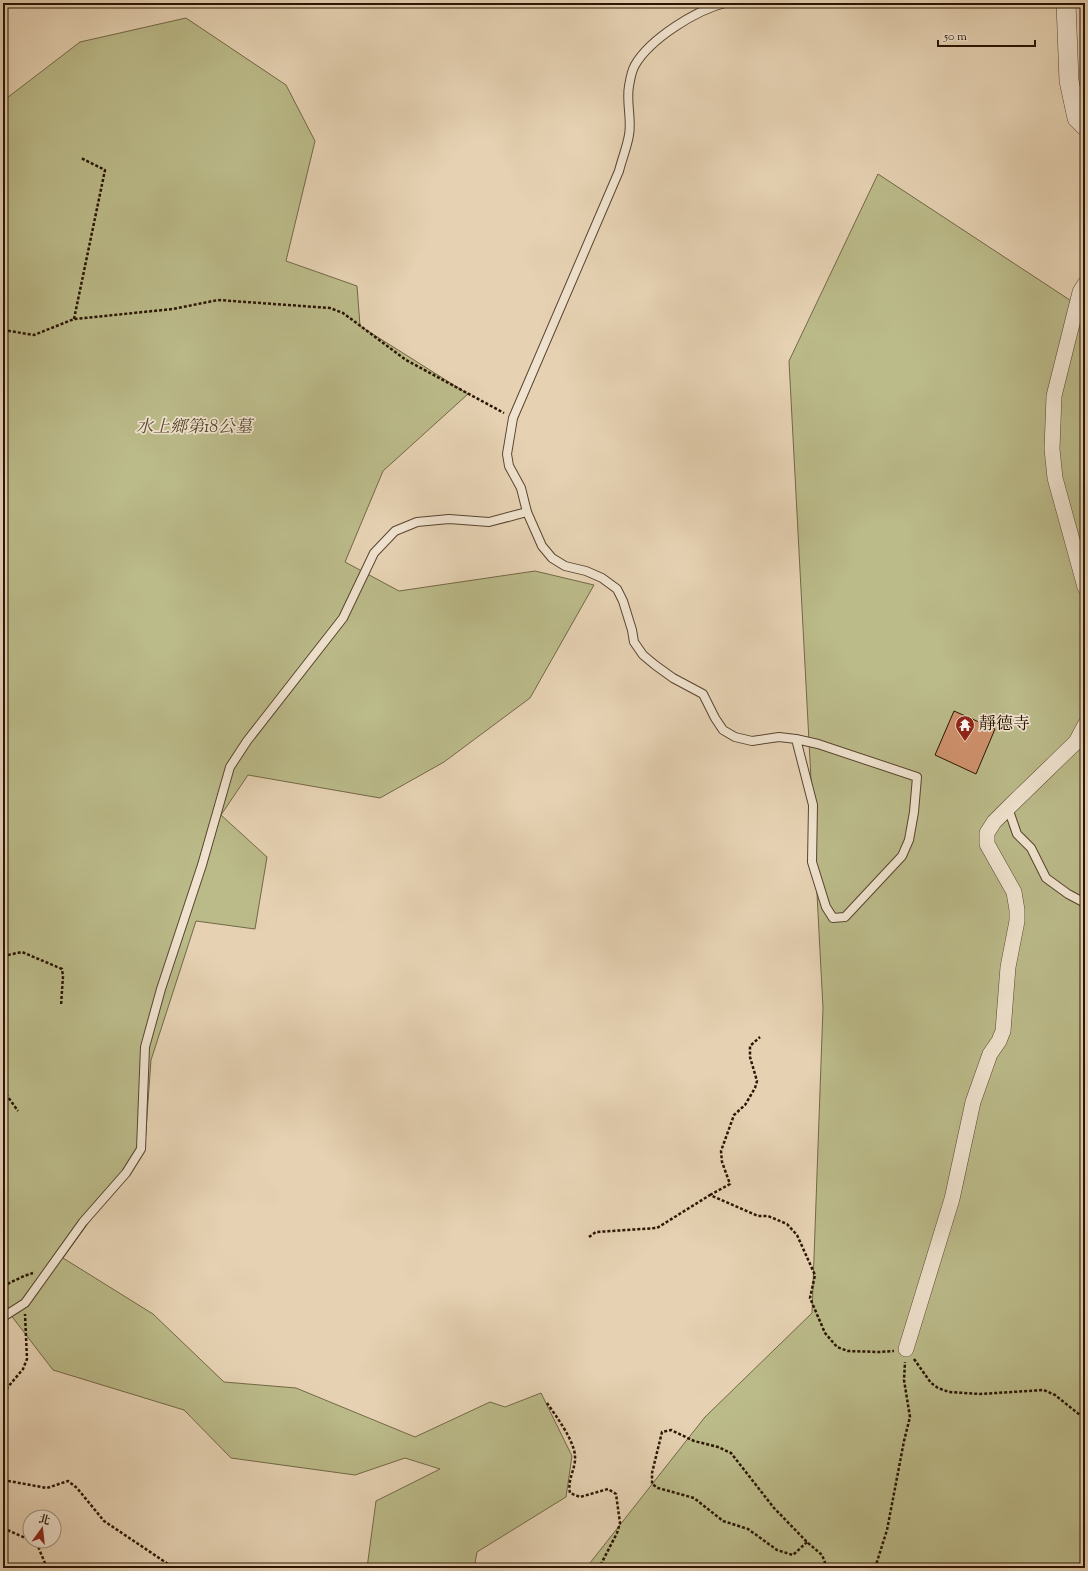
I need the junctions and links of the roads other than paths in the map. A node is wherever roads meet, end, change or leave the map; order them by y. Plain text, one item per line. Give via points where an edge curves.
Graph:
1 (724, 3) edge
2 (1066, 3) edge
3 (1085, 126) edge
4 (1085, 284) edge
5 (527, 512) junction
6 (1085, 587) edge
7 (1085, 725) edge
8 (796, 739) junction
9 (1008, 808) junction
10 (1085, 903) edge
11 (3, 1317) edge
12 (906, 1349) road end

1 - 5 lane via 714,5 680,23 644,53 635,66 629,86 630,134 619,171 513,418 507,454 509,466 521,488
2 - 3 street via 1069,81 1077,118
4 - 6 street via 1080,292 1054,396 1052,430 1055,478
5 - 8 lane via 542,546 552,558 565,566 602,578 616,589 623,601 634,642 643,655 654,665 703,694 723,730 734,737 752,741 779,737
5 - 11 lane via 489,522 449,519 417,522 395,531 374,553 344,618 247,741 230,767 145,1047 142,1149 126,1173 83,1222 25,1303
7 - 9 street via 1076,742
8 - 8 lane via 917,777 909,840 902,856 845,917 833,918 826,907 812,862 813,805
9 - 10 lane via 1017,834 1031,848 1046,878
9 - 12 street via 987,833 987,844 1014,892 1017,910 1008,967 1003,1031 990,1054 973,1102 952,1199

